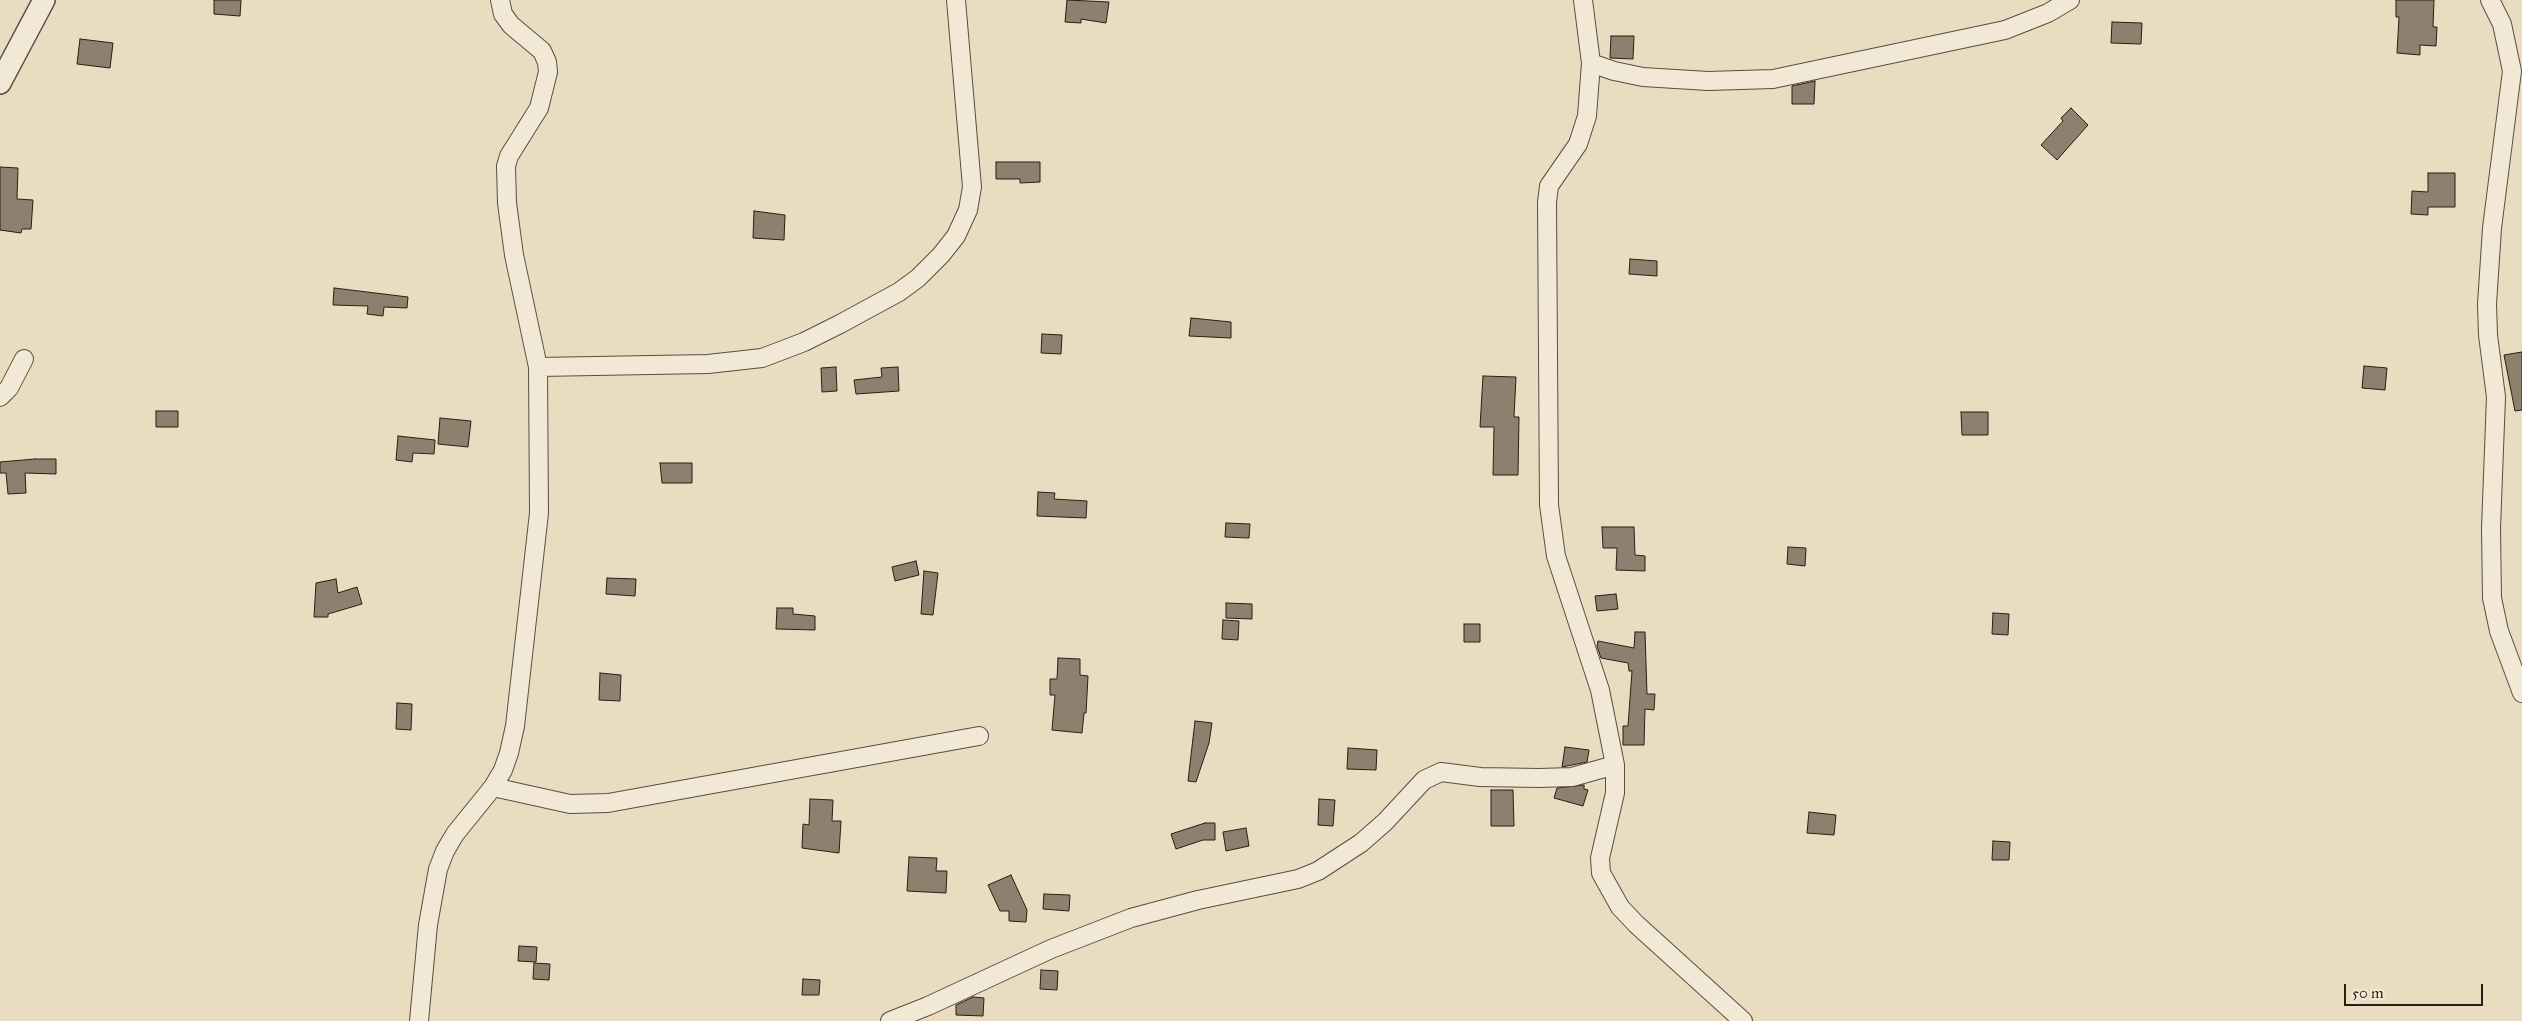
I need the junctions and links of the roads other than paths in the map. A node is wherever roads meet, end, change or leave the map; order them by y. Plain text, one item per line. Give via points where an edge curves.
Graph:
1 (44, 0) edge
2 (500, 0) edge
3 (956, 0) edge
4 (1583, 0) edge
5 (2070, 0) edge
6 (2490, 0) edge
7 (1590, 63) junction
8 (0, 84) edge
9 (24, 359) dead end
10 (538, 367) junction
11 (0, 397) edge
12 (2522, 694) edge
13 (979, 736) dead end
14 (1615, 765) junction
15 (493, 787) junction
16 (419, 1021) edge
17 (890, 1021) edge
18 (1743, 1021) edge

1 - 8 street
2 - 10 street via 503,14 512,25 542,51 548,72 539,108 506,166 514,255
3 - 10 street via 972,187 968,210 956,236 918,278 900,292 840,324 762,358 708,364
4 - 7 street
5 - 7 street via 2048,13 2005,30 1773,79 1740,82 1675,80 1627,74
6 - 12 street via 2502,24 2512,71 2492,228 2487,297 2496,397 2492,598 2498,631
7 - 14 street via 1590,93 1584,127 1578,144 1549,186 1547,202 1549,505 1556,556 1600,690
9 - 11 street via 9,388
10 - 15 street via 540,513 514,726 503,770
13 - 15 street via 608,803 570,804
14 - 17 street via 1572,777 1480,777 1441,772 1424,780 1361,843 1318,871 1298,879 1131,918
14 - 18 street via 1615,793 1600,858 1606,885 1620,907 1654,943
15 - 16 street via 455,834 438,869 428,925

